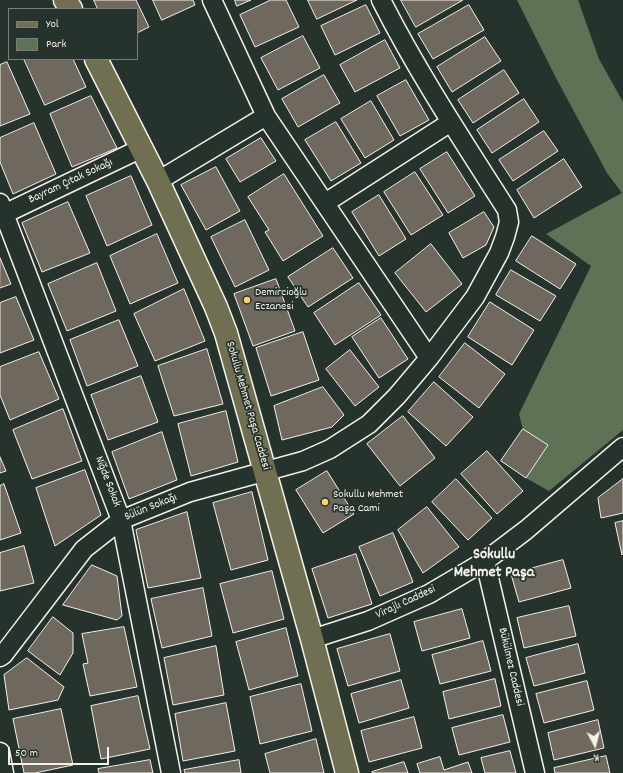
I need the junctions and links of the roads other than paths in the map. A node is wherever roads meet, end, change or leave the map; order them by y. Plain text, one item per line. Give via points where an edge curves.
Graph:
1 (212, 0) edge
2 (381, 0) edge
3 (97, 60) edge
4 (266, 116) junction
5 (451, 122) junction
6 (142, 148) junction
7 (158, 181) junction
8 (325, 203) junction
9 (1, 211) edge
10 (429, 358) junction
11 (623, 447) edge
12 (266, 472) junction
13 (121, 520) junction
14 (485, 561) junction
15 (312, 639) junction
16 (0, 657) edge
17 (0, 752) edge
18 (4, 773) edge
19 (171, 773) edge
20 (347, 773) edge
21 (535, 773) edge

1 - 4 street
2 - 5 street, Sülün Sokağı
3 - 6 main road, Sokullu Mehmet Paşa Caddesi
4 - 7 street
4 - 8 street
5 - 8 street
5 - 10 street, Sülün Sokağı via 507,210 508,222 499,253 475,296
6 - 7 main road, Sokullu Mehmet Paşa Caddesi
6 - 9 street, Bayram Çıtak Sokağı
7 - 12 main road, Sokullu Mehmet Paşa Caddesi via 226,333
8 - 10 street
9 - 13 street, Niğde Sokak
10 - 12 street, Sülün Sokağı via 369,424 330,449 303,461
11 - 14 street, Virajlı Caddesi via 526,530
12 - 13 street, Sülün Sokağı via 190,492
12 - 15 main road, Sokullu Mehmet Paşa Caddesi
13 - 16 street, Sülün Sokağı via 84,549
13 - 19 street, Niğde Sokak
14 - 15 street, Virajlı Caddesi via 429,594 368,621
14 - 21 street, Bükülmez Caddesi
15 - 20 main road, Sokullu Mehmet Paşa Caddesi
17 - 18 street

